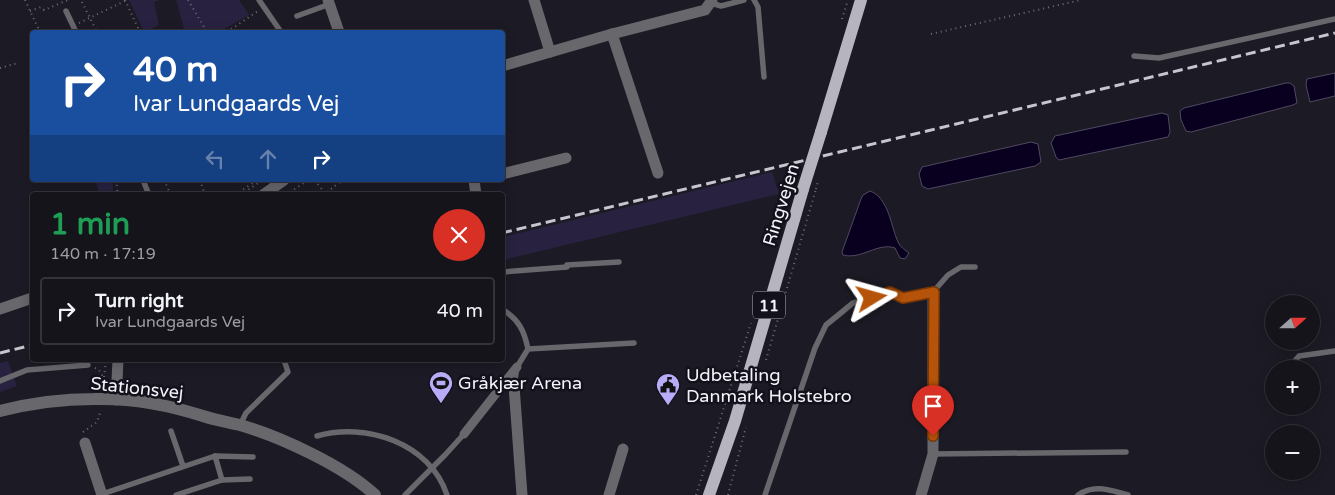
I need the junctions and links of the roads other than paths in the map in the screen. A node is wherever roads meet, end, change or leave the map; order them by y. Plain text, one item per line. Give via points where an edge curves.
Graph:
1 (259, 0) edge
2 (534, 0) edge
3 (744, 0) edge
4 (754, 0) edge
5 (861, 0) edge
6 (329, 2) edge
7 (709, 4) edge
8 (66, 11) dead end
9 (298, 16) dead end
10 (1335, 19) edge
11 (75, 30) edge
12 (280, 30) edge
13 (336, 30) edge
14 (612, 34) junction
15 (550, 52) junction
16 (1134, 56) dead end
17 (505, 65) edge
18 (764, 78) dead end
19 (566, 158) dead end
20 (505, 173) edge
21 (658, 173) dead end
22 (281, 182) edge
23 (267, 192) edge
24 (619, 262) dead end
25 (975, 268) dead end
26 (505, 272) edge
27 (934, 292) junction
28 (30, 299) edge
29 (0, 309) edge
30 (505, 311) edge
31 (634, 343) dead end
32 (528, 349) junction
33 (1335, 351) edge
34 (1296, 360) edge
35 (118, 362) edge
36 (285, 362) edge
37 (88, 365) road end
38 (517, 367) junction
39 (0, 381) edge
40 (514, 386) joint
41 (116, 400) junction
42 (0, 411) edge
43 (741, 422) junction
44 (240, 425) junction
45 (171, 431) dead end
46 (464, 434) joint
47 (317, 436) dead end
48 (85, 443) road end
49 (622, 450) dead end
50 (1126, 452) dead end
51 (933, 454) junction
52 (215, 456) junction
53 (252, 458) dead end
54 (183, 466) junction
55 (432, 468) junction
56 (250, 479) dead end
57 (222, 480) junction
58 (101, 495) edge
59 (176, 495) edge
60 (375, 495) edge
61 (405, 495) edge
62 (447, 495) edge
63 (522, 495) edge
64 (609, 495) edge
65 (709, 495) edge
66 (717, 495) edge
67 (765, 495) edge
68 (921, 495) edge
69 (1078, 495) edge
70 (1128, 495) edge

1 - 12 lane
2 - 15 street
3 - 7 lane via 721,6
4 - 18 lane via 758,7
5 - 43 main road, Ringvejen / 11, bridge via 821,132 810,189
6 - 9 lane
6 - 13 street
7 - 14 street
8 - 11 lane
10 - 16 lane via 1159,58
14 - 15 street
14 - 21 street
15 - 17 street
19 - 20 street
22 - 23 street
24 - 26 lane
25 - 27 lane via 961,267 948,275
27 - 51 street
27 - 67 lane via 903,298 890,292 862,300 853,303 826,325 814,348
28 - 29 street
30 - 32 lane via 524,332
31 - 32 lane
32 - 38 lane
33 - 34 lane via 1299,356
35 - 41 street
36 - 44 lane via 288,372 246,413
37 - 39 lane via 27,370
38 - 40 lane
38 - 46 street
40 - 63 street
41 - 42 street, Stationsvej via 66,400
41 - 44 street, Stationsvej via 193,412
43 - 65 main road, Ringvejen / 11
43 - 66 main road, Ringvejen / 11
44 - 60 street, Stationsvej via 294,445
45 - 54 lane
46 - 55 lane
47 - 55 lane via 339,431 368,432 406,446
48 - 58 street
49 - 64 street
50 - 51 lane
51 - 68 street
52 - 53 lane
52 - 54 lane
52 - 57 lane
54 - 58 lane
55 - 61 lane
55 - 62 lane
56 - 57 lane
57 - 59 lane
69 - 70 lane via 1088,489 1105,488

